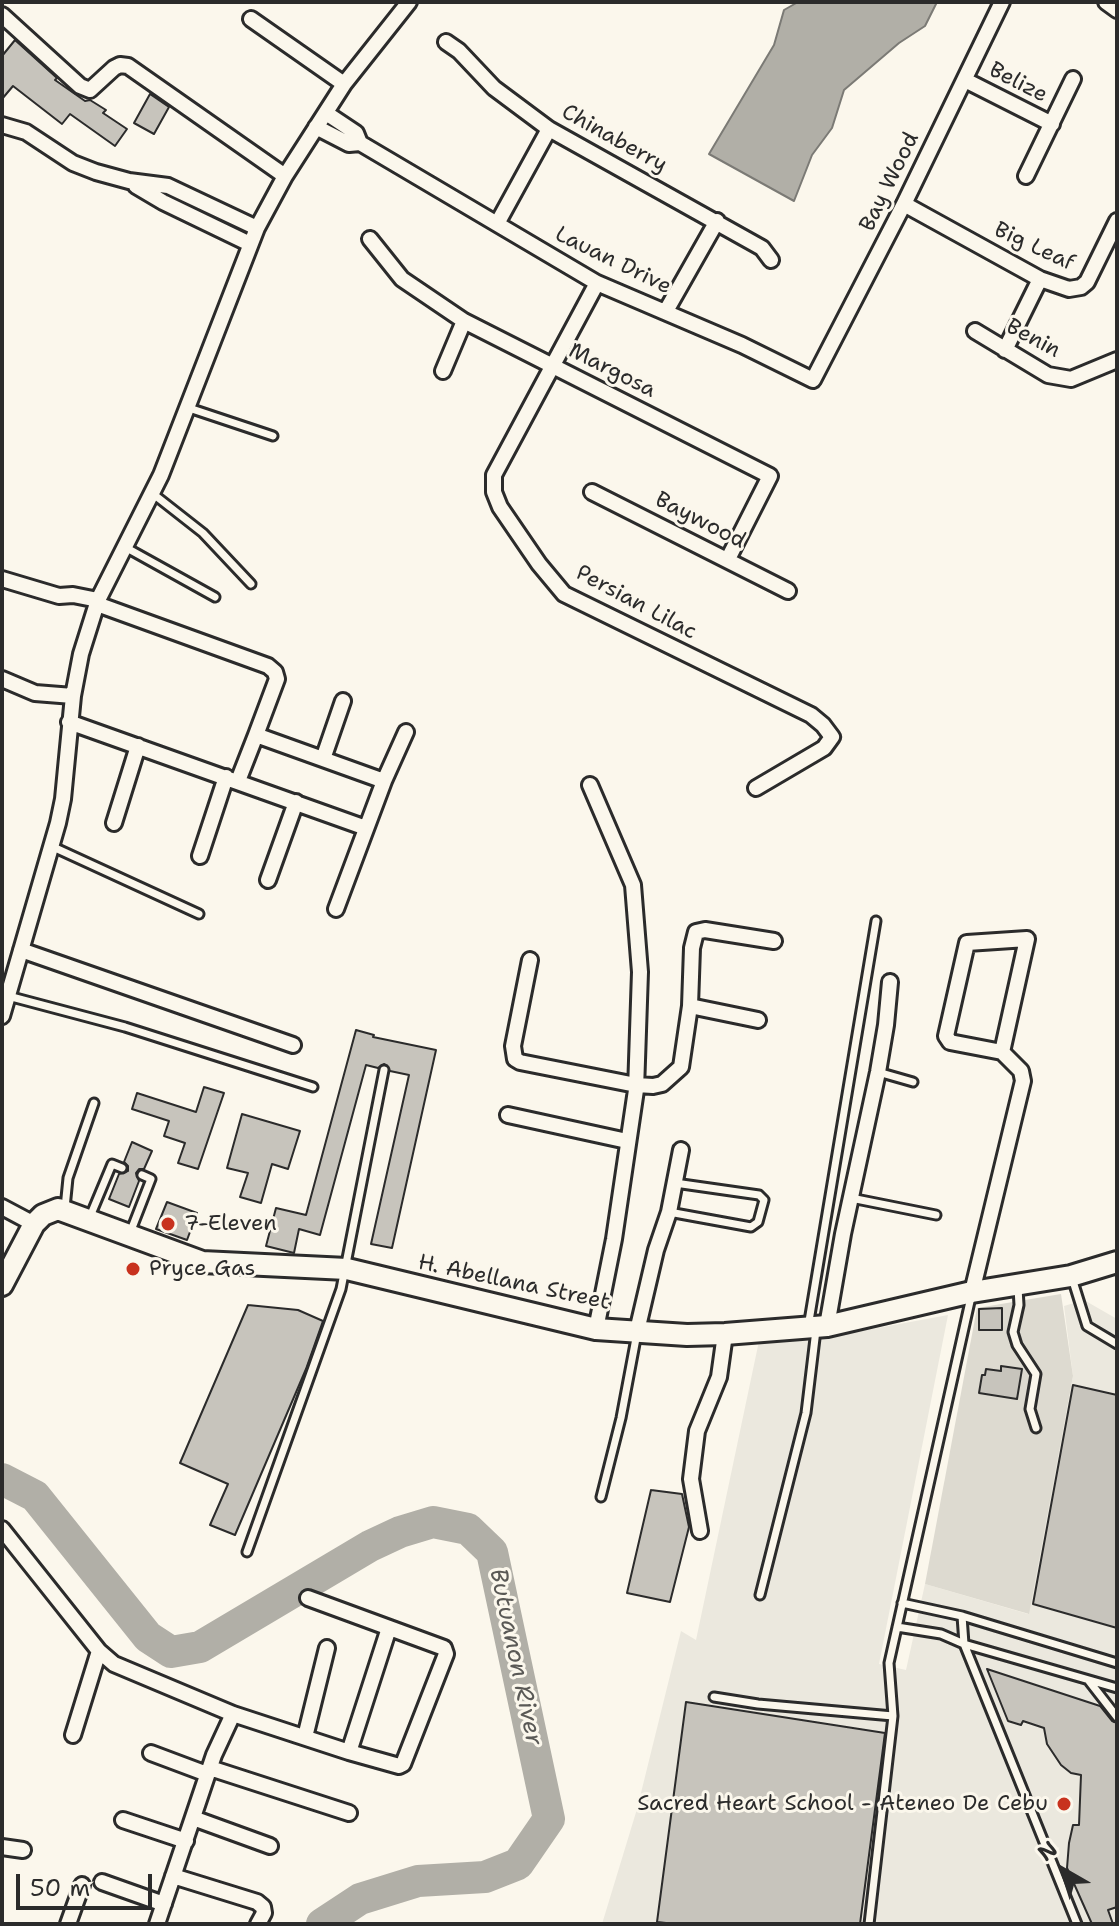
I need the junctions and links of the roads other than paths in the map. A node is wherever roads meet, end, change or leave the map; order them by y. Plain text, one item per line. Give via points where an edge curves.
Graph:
1 (409, 2) edge
2 (1002, 2) edge
3 (1106, 2) edge
4 (1117, 10) edge
5 (2, 15) edge
6 (251, 19) dead end
7 (446, 42) dead end
8 (1073, 79) dead end
9 (965, 80) junction
10 (344, 84) junction
11 (326, 113) junction
12 (1052, 124) junction
13 (2, 125) edge
14 (316, 127) junction
15 (549, 129) junction
16 (360, 143) junction
17 (285, 176) junction
18 (1026, 176) dead end
19 (129, 181) junction
20 (904, 204) junction
21 (717, 221) junction
22 (1117, 221) edge
23 (498, 222) junction
24 (257, 228) junction
25 (370, 239) dead end
26 (250, 244) junction
27 (771, 260) dead end
28 (1040, 279) junction
29 (597, 283) junction
30 (666, 311) junction
31 (464, 321) junction
32 (975, 331) dead end
33 (1005, 350) junction
34 (1117, 360) edge
35 (554, 367) junction
36 (443, 371) dead end
37 (813, 380) joint
38 (189, 408) junction
39 (273, 436) dead end
40 (592, 492) dead end
41 (152, 493) junction
42 (125, 547) junction
43 (728, 559) junction
44 (2, 579) edge
45 (251, 584) dead end
46 (788, 591) dead end
47 (215, 597) dead end
48 (98, 602) junction
49 (2, 679) edge
50 (73, 696) junction
51 (343, 701) dead end
52 (69, 722) junction
53 (406, 732) dead end
54 (256, 735) junction
55 (138, 746) junction
56 (323, 759) junction
57 (232, 779) junction
58 (384, 781) junction
59 (590, 785) dead end
60 (756, 788) dead end
61 (296, 802) junction
62 (114, 823) dead end
63 (366, 828) junction
64 (51, 846) junction
65 (200, 856) dead end
66 (268, 880) dead end
67 (336, 909) dead end
68 (199, 914) dead end
69 (876, 921) dead end
70 (774, 941) dead end
71 (21, 950) junction
72 (530, 960) dead end
73 (890, 982) dead end
74 (8, 996) junction
75 (690, 1006) junction
76 (2, 1016) edge
77 (758, 1020) dead end
78 (293, 1045) dead end
79 (1002, 1052) junction
80 (384, 1070) dead end
81 (878, 1072) junction
82 (913, 1082) dead end
83 (636, 1085) junction
84 (313, 1087) dead end
85 (94, 1103) dead end
86 (508, 1115) dead end
87 (627, 1141) junction
88 (681, 1150) dead end
89 (122, 1168) dead end
90 (142, 1175) dead end
91 (675, 1183) junction
92 (851, 1198) junction
93 (2, 1207) edge
94 (669, 1212) junction
95 (49, 1215) junction
96 (936, 1215) dead end
97 (89, 1219) junction
98 (129, 1235) junction
99 (1116, 1258) edge
100 (347, 1269) junction
101 (1071, 1276) junction
102 (2, 1285) edge
103 (1017, 1285) junction
104 (972, 1292) junction
105 (817, 1327) junction
106 (596, 1329) junction
107 (637, 1331) junction
108 (725, 1334) junction
109 (1117, 1344) edge
110 (1036, 1428) dead end
111 (601, 1497) dead end
112 (2, 1529) edge
113 (700, 1531) dead end
114 (247, 1552) dead end
115 (760, 1595) dead end
116 (308, 1598) dead end
117 (902, 1603) junction
118 (962, 1616) junction
119 (897, 1627) junction
120 (389, 1628) junction
121 (964, 1644) junction
122 (327, 1648) dead end
123 (99, 1651) junction
124 (1117, 1663) edge
125 (1087, 1679) junction
126 (1117, 1688) edge
127 (714, 1697) dead end
128 (233, 1714) junction
129 (893, 1716) junction
130 (1117, 1717) edge
131 (73, 1735) dead end
132 (305, 1737) junction
133 (349, 1752) junction
134 (151, 1753) dead end
135 (209, 1771) junction
136 (349, 1813) dead end
137 (193, 1818) junction
138 (123, 1820) dead end
139 (186, 1841) junction
140 (270, 1846) dead end
141 (2, 1847) edge
142 (23, 1850) dead end
143 (173, 1876) junction
144 (102, 1882) dead end
145 (82, 1885) dead end
146 (164, 1904) junction
147 (68, 1924) edge
148 (157, 1924) edge
149 (258, 1924) edge
150 (869, 1924) edge
151 (1077, 1924) edge

1 - 10 street
2 - 9 street, Bay Wood
3 - 4 street
5 - 17 street via 80,86 90,90 114,68 128,66
6 - 10 street
7 - 15 street, Chinaberry via 494,88
8 - 12 street
9 - 12 street, Belize
9 - 20 street, Bay Wood
10 - 11 street
11 - 14 street
11 - 16 street, Lauan Drive via 356,133
12 - 18 street
13 - 19 street via 26,132 73,163
14 - 16 street, Lauan Drive via 349,144
14 - 17 street
15 - 21 street, Chinaberry
15 - 23 street
16 - 23 street, Lauan Drive
17 - 24 street
19 - 24 street via 168,186
19 - 26 street
20 - 28 street, Big Leaf
20 - 37 street, Bay Wood
21 - 27 street, Chinaberry via 762,248
21 - 30 street
22 - 28 street, Big Leaf via 1081,287 1069,289
23 - 29 street, Lauan Drive
24 - 26 street
25 - 31 street, Margosa via 402,279
26 - 38 street
28 - 33 street
29 - 30 street, Lauan Drive
29 - 35 street, Persian Lilac
30 - 37 street, Lauan Drive
31 - 35 street, Margosa
31 - 36 street
32 - 33 street, Benin
33 - 34 street, Benin via 1048,375 1071,379
35 - 43 street, Margosa via 770,476
35 - 60 street, Persian Lilac via 494,475 500,507 564,594 823,725 832,737 824,748
38 - 39 lane
38 - 41 street
40 - 43 street, Baywood
41 - 42 street
41 - 45 lane via 203,533
42 - 47 lane
42 - 48 street
43 - 46 street, Baywood
44 - 48 street
48 - 50 street
48 - 54 street via 268,666 277,679
49 - 50 street via 35,693
50 - 52 street
51 - 56 street
52 - 55 street
52 - 64 street via 63,799
53 - 58 street
54 - 56 street
54 - 57 street
55 - 57 street
55 - 62 street
56 - 58 street
57 - 61 street
57 - 65 street
58 - 63 street
59 - 83 street via 633,885 640,972
61 - 63 street
61 - 66 street
63 - 67 street
64 - 68 lane
64 - 71 street
69 - 105 lane
70 - 75 street via 696,932
71 - 74 street
71 - 78 street
72 - 83 street via 515,1059
73 - 81 street
74 - 76 street
74 - 84 lane
75 - 77 street
75 - 83 street via 681,1067 662,1084
79 - 79 street via 1005,1038 1027,939 973,941 965,947 946,1039
79 - 104 street via 1021,1071 1023,1081
80 - 100 lane
81 - 82 lane
81 - 92 street
83 - 87 street
85 - 95 lane
86 - 87 street
87 - 106 street
88 - 91 street
89 - 97 lane via 112,1164
90 - 98 lane via 151,1179
91 - 94 street
91 - 94 lane via 764,1200 758,1222 751,1227
92 - 96 lane
92 - 105 street
93 - 95 street
94 - 107 street
95 - 97 main road, H. Abellana Street
95 - 102 main road
97 - 98 main road, H. Abellana Street
98 - 100 main road, H. Abellana Street via 202,1262
99 - 101 main road, H. Abellana Street
100 - 106 main road, H. Abellana Street
100 - 114 lane
101 - 103 main road, H. Abellana Street
101 - 109 lane via 1087,1326
103 - 104 main road, H. Abellana Street
103 - 110 lane via 1013,1332 1036,1374 1030,1409
104 - 105 main road, H. Abellana Street
104 - 117 lane
105 - 108 main road, H. Abellana Street
105 - 115 lane via 806,1413
106 - 107 main road, H. Abellana Street
107 - 108 main road, H. Abellana Street
107 - 111 lane
108 - 113 street via 719,1377 697,1431 691,1479
112 - 123 street
116 - 120 street
117 - 118 lane
117 - 119 lane
118 - 121 lane
118 - 124 lane
119 - 121 lane via 941,1634
119 - 129 lane via 889,1663
120 - 133 street
120 - 133 street via 440,1645 446,1654 403,1764
121 - 125 lane
121 - 151 lane
122 - 132 street
123 - 128 street via 143,1678
123 - 131 street
125 - 126 lane
125 - 130 lane
127 - 129 lane
128 - 132 street
128 - 135 street
129 - 150 lane
132 - 133 street
134 - 135 street
135 - 136 street
135 - 137 street
137 - 139 street
137 - 140 street
138 - 139 street
139 - 143 street
141 - 142 street
143 - 146 street
143 - 149 street via 257,1902 264,1913
144 - 146 street
145 - 147 street
146 - 148 street

